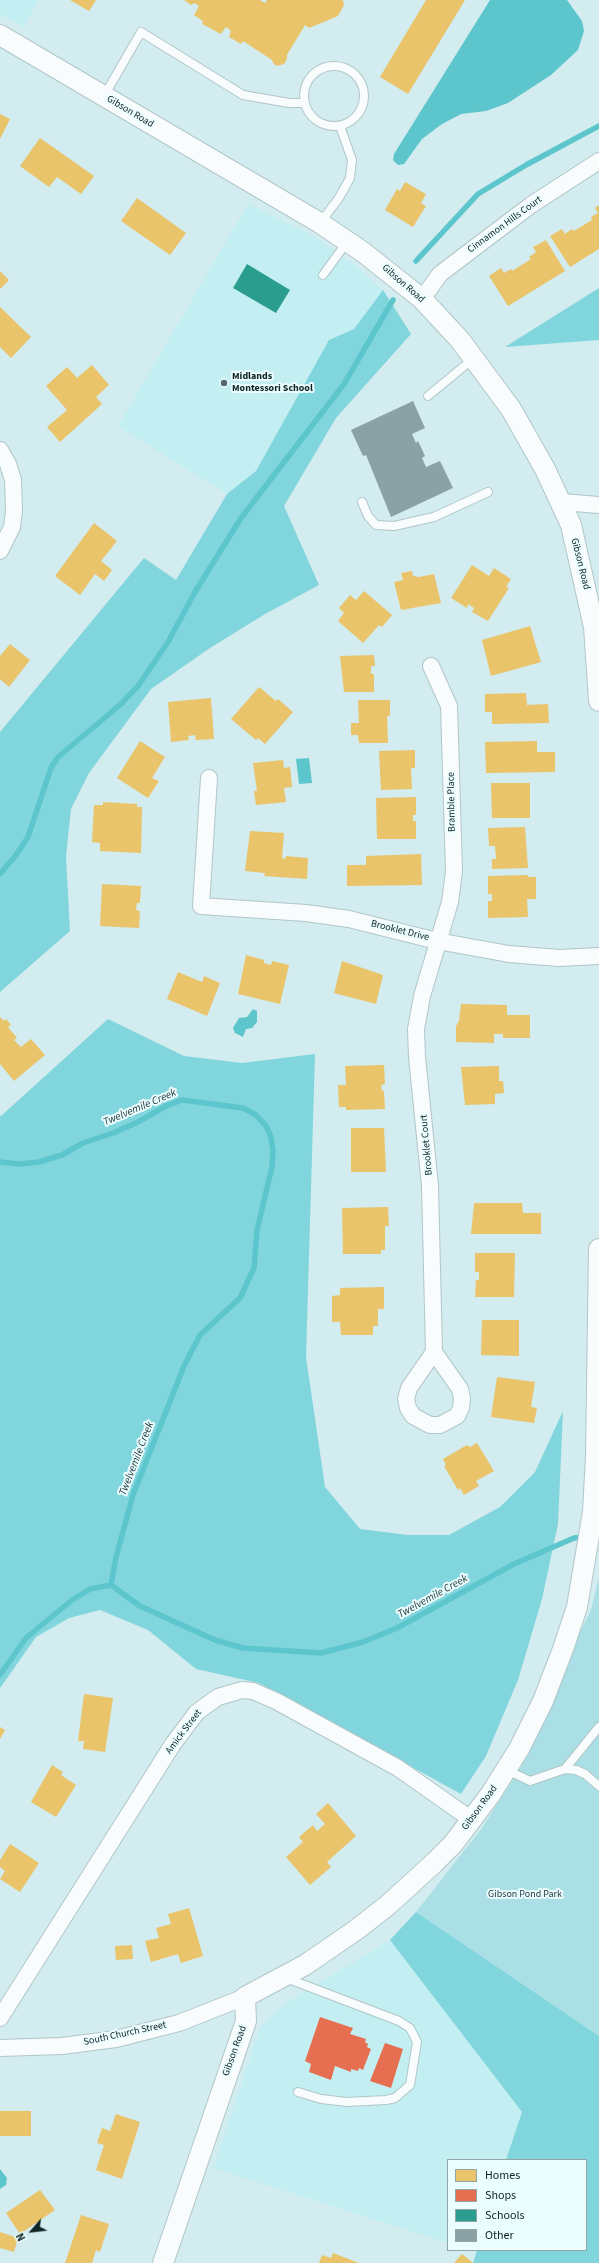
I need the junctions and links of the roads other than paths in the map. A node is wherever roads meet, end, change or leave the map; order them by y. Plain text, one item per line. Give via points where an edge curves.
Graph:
1 (0, 35) edge
2 (104, 96) junction
3 (304, 103) junction
4 (340, 126) junction
5 (599, 161) edge
6 (320, 223) junction
7 (348, 242) junction
8 (323, 275) dead end
9 (422, 300) junction
10 (474, 358) junction
11 (428, 396) dead end
12 (0, 450) edge
13 (488, 492) dead end
14 (362, 502) dead end
15 (562, 502) junction
16 (599, 504) edge
17 (0, 551) edge
18 (430, 666) dead end
19 (599, 701) edge
20 (209, 778) dead end
21 (437, 941) junction
22 (599, 956) edge
23 (599, 1249) edge
24 (434, 1352) dead end
25 (598, 1397) edge
26 (599, 1728) edge
27 (565, 1769) junction
28 (507, 1770) junction
29 (599, 1786) edge
30 (472, 1820) junction
31 (283, 1976) junction
32 (245, 1997) junction
33 (0, 2018) edge
34 (0, 2048) edge
35 (298, 2092) dead end
36 (163, 2263) edge

1 - 2 street, Gibson Road
2 - 3 lane via 141,32 243,95
2 - 6 street, Gibson Road
3 - 4 lane via 308,112 322,124
3 - 4 lane via 306,83 316,72 330,66 349,70 361,83 364,101 356,117
4 - 6 lane via 352,160 350,178
5 - 9 street, Cinnamon Hills Court via 531,205 440,274
6 - 7 street, Gibson Road
7 - 8 lane
7 - 9 street, Gibson Road via 386,269
9 - 10 street, Gibson Road
10 - 11 lane
10 - 15 street, Gibson Road via 510,408
12 - 17 street via 13,480 14,511 12,527
13 - 14 lane via 434,517 388,526 376,525 371,521
15 - 16 street
15 - 19 street, Gibson Road via 571,525 588,596 597,658
18 - 21 street, Bramble Place via 449,706 454,871 450,902
20 - 21 street, Brooklet Drive via 201,906 327,915
21 - 22 street, Brooklet Drive via 510,954 559,958
21 - 24 street, Brooklet Court via 416,1029 429,1174
23 - 25 street, Gibson Road
25 - 28 street, Gibson Road via 595,1489 590,1537 576,1607 543,1701
26 - 27 lane
27 - 28 lane via 530,1781
27 - 29 lane via 580,1771
28 - 30 street, Gibson Road
30 - 31 street, Gibson Road via 434,1863 388,1905 331,1948
30 - 33 street, Amick Street via 398,1768 276,1701 253,1691 242,1690 218,1697 197,1712 174,1744
31 - 32 street, Gibson Road
31 - 35 lane via 399,2021 410,2028 417,2042 410,2085 395,2098 347,2102 321,2099
32 - 34 street, South Church Street via 179,2023 116,2039 62,2046
32 - 36 street, Gibson Road via 246,2020

